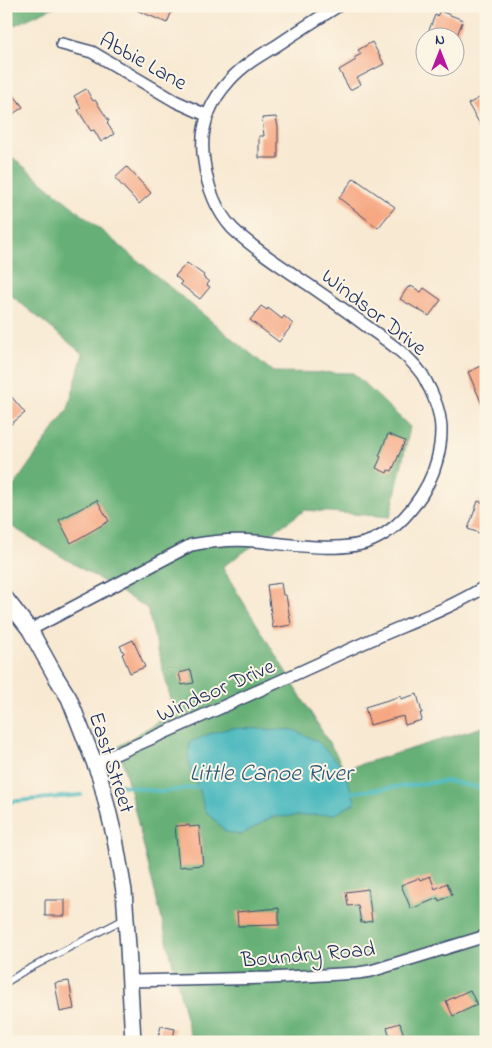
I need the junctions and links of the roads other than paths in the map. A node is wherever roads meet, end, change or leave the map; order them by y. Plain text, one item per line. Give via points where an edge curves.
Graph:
1 (338, 6) edge
2 (62, 44) dead end
3 (206, 115) junction
4 (486, 586) edge
5 (6, 599) edge
6 (30, 630) junction
7 (95, 763) junction
8 (126, 918) junction
9 (486, 936) edge
10 (130, 981) junction
11 (6, 983) edge
12 (133, 1042) edge

1 - 3 street, Windsor Drive via 240,70
2 - 3 street, Abbie Lane via 92,52 174,101
3 - 6 street, Windsor Drive via 202,150 206,178 216,203 232,227 383,338 423,375 441,417 440,450 435,469 420,500 373,540 335,547 234,540 191,544
4 - 7 street, Windsor Drive via 246,698
5 - 6 street, East Street
6 - 7 street, East Street via 69,698
7 - 8 street, East Street via 115,839
8 - 10 street, East Street
8 - 11 lane
9 - 10 street, Boundry Road via 358,973
10 - 12 street, East Street

